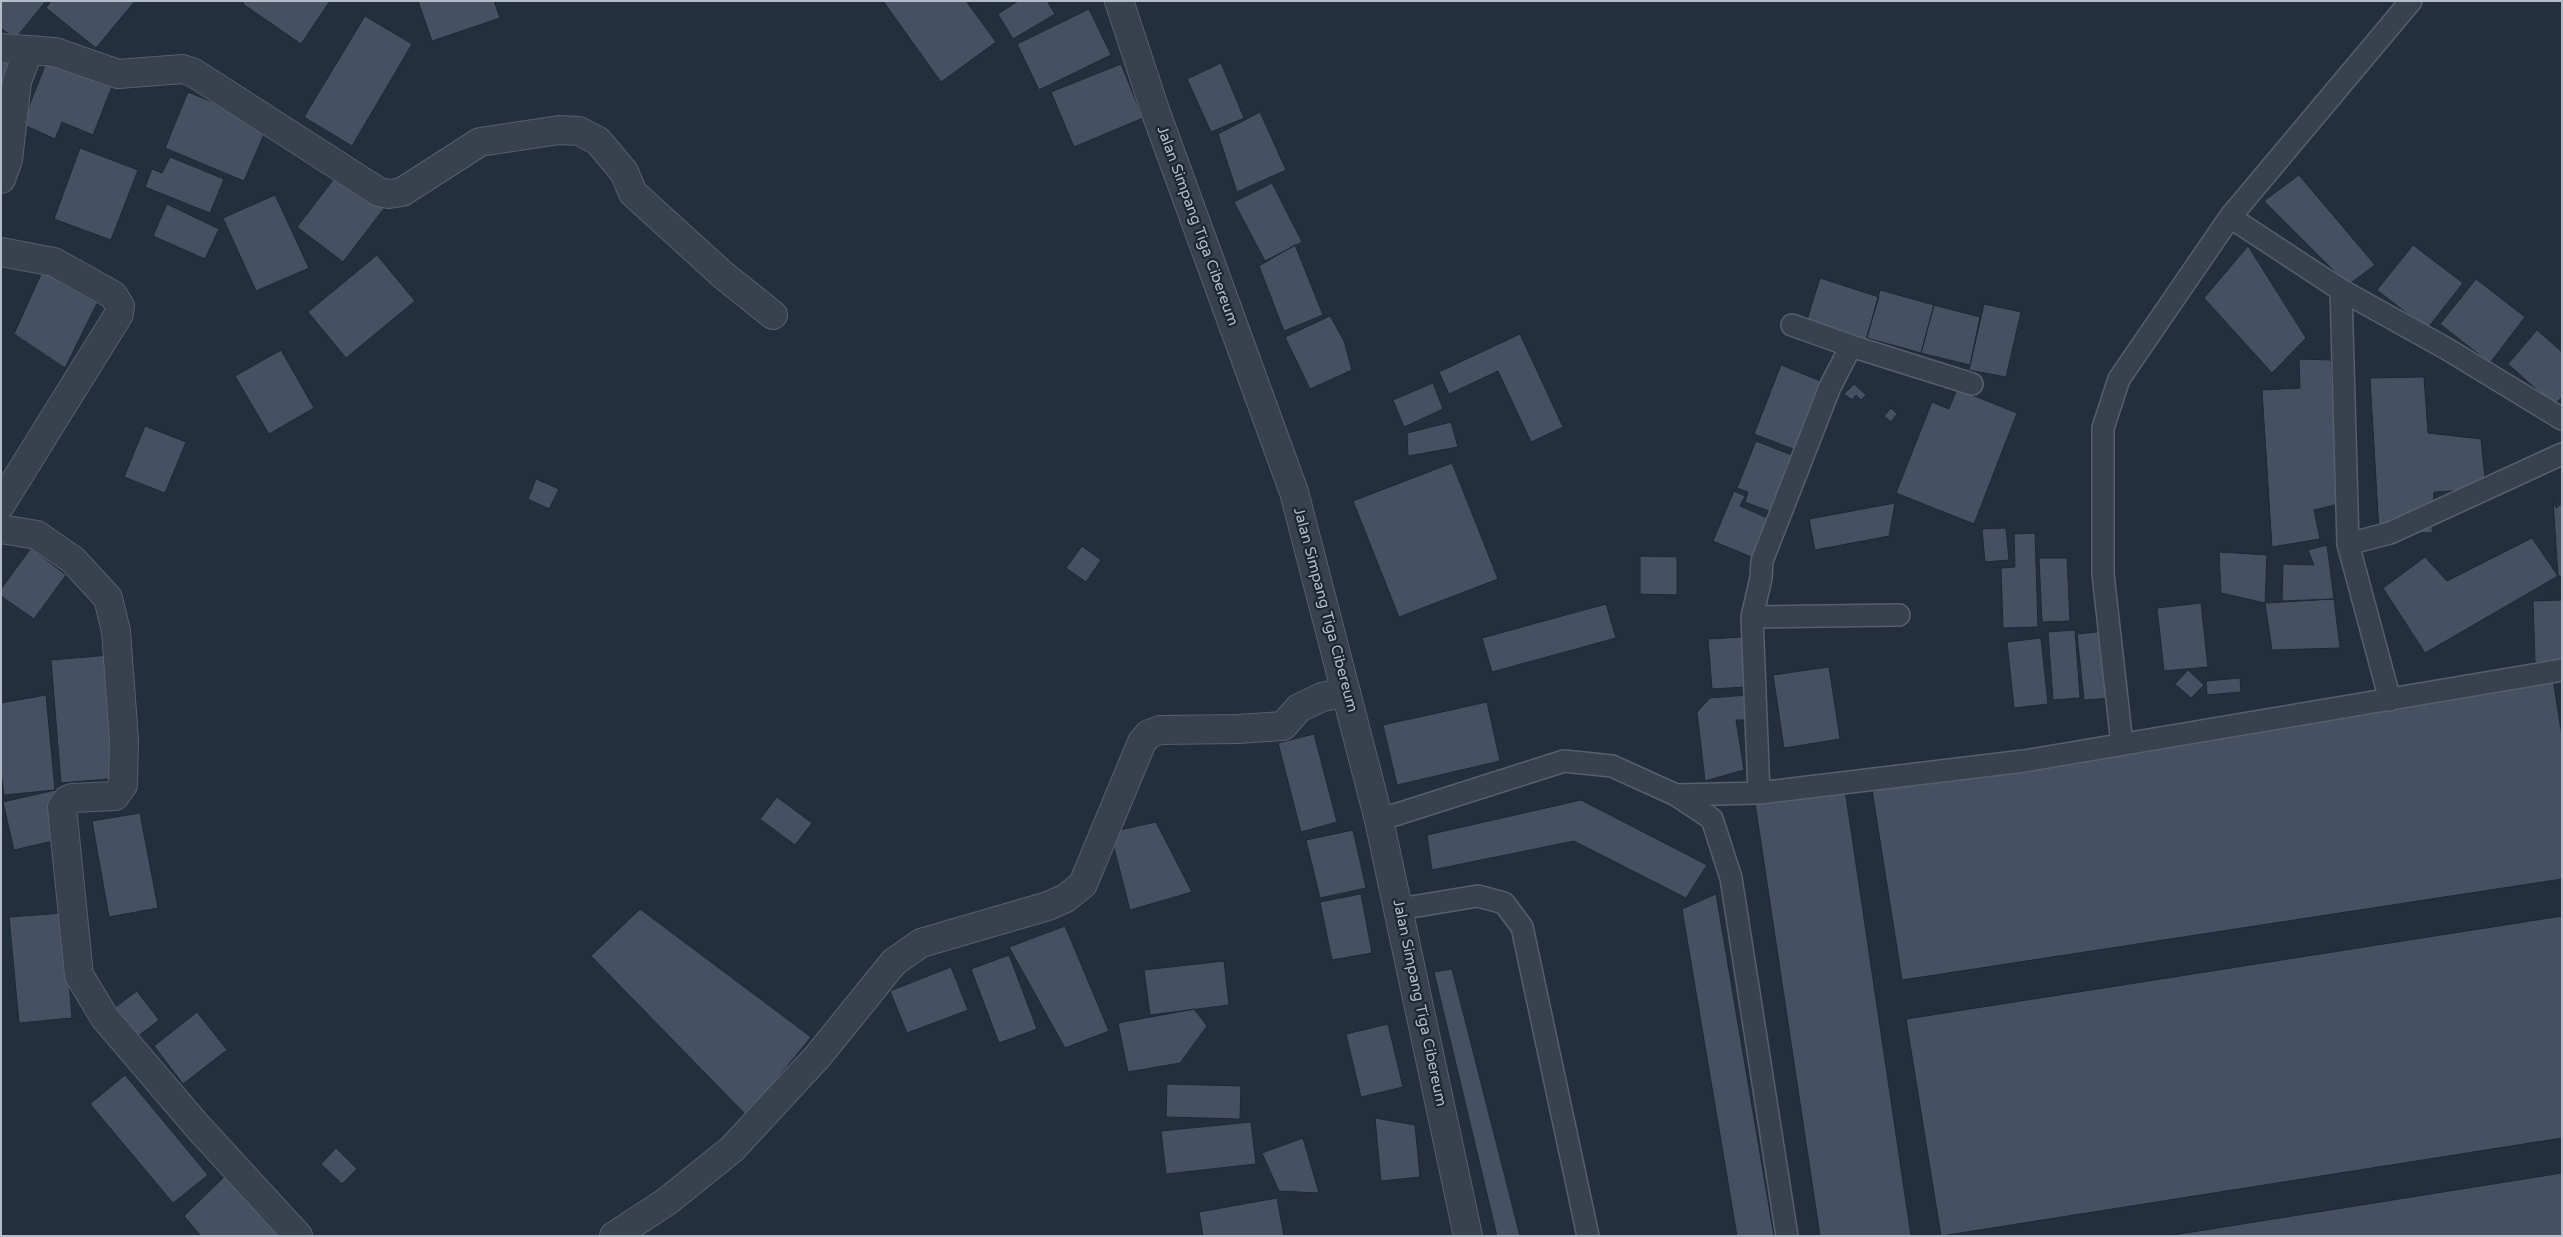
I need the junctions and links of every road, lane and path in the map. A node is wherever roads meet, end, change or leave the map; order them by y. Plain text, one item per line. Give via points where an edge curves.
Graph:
1 (1119, 1) edge
2 (2411, 1) edge
3 (1, 48) edge
4 (30, 50) junction
5 (1, 179) edge
6 (2230, 217) junction
7 (1, 252) edge
8 (2341, 290) junction
9 (773, 315) dead end
10 (1792, 325) dead end
11 (1851, 346) junction
12 (1972, 384) dead end
13 (2562, 419) edge
14 (2562, 454) edge
15 (1, 504) edge
16 (1, 530) edge
17 (2348, 544) junction
18 (1900, 614) dead end
19 (1752, 617) junction
20 (2562, 670) edge
21 (1346, 692) junction
22 (2390, 700) junction
23 (2122, 744) junction
24 (1759, 793) junction
25 (1676, 795) junction
26 (1379, 820) junction
27 (1399, 909) junction
28 (298, 1236) edge
29 (614, 1236) edge
30 (1468, 1236) edge
31 (1588, 1236) edge
32 (1787, 1236) edge

1 - 21 street, Jalan Simpang Tiga Cibereum via 1156,113 1294,492
2 - 6 lane
3 - 4 street
4 - 5 street via 17,81 8,160
4 - 9 street via 55,52 118,74 183,69 194,73 379,192 389,194 402,192 480,142 559,130 579,131 598,141 624,172 633,193 723,275
6 - 8 lane
6 - 23 lane via 2119,379 2103,428 2103,574
7 - 15 street via 54,262 113,295 120,306 119,314
8 - 13 lane
8 - 17 lane
10 - 11 lane
11 - 12 lane
11 - 19 lane via 1826,396 1762,561
14 - 17 lane via 2390,533
16 - 28 street via 37,534 73,560 108,598 116,631 124,740 123,785 115,796 72,798 62,807 79,975 104,1018
17 - 22 lane
18 - 19 lane
19 - 24 lane
20 - 22 lane
21 - 26 street, Jalan Simpang Tiga Cibereum
21 - 29 street via 1322,697 1299,708 1283,726 1160,730 1148,734 1138,750 1083,884 1066,898 1048,906 921,943 894,962 818,1056 732,1148 666,1202
22 - 23 lane
23 - 24 lane via 2024,761
24 - 25 lane
25 - 26 lane via 1612,766 1564,761
25 - 32 lane via 1712,819 1731,878
26 - 27 street, Jalan Simpang Tiga Cibereum
27 - 30 street, Jalan Simpang Tiga Cibereum
27 - 31 lane via 1478,896 1504,903 1522,927

